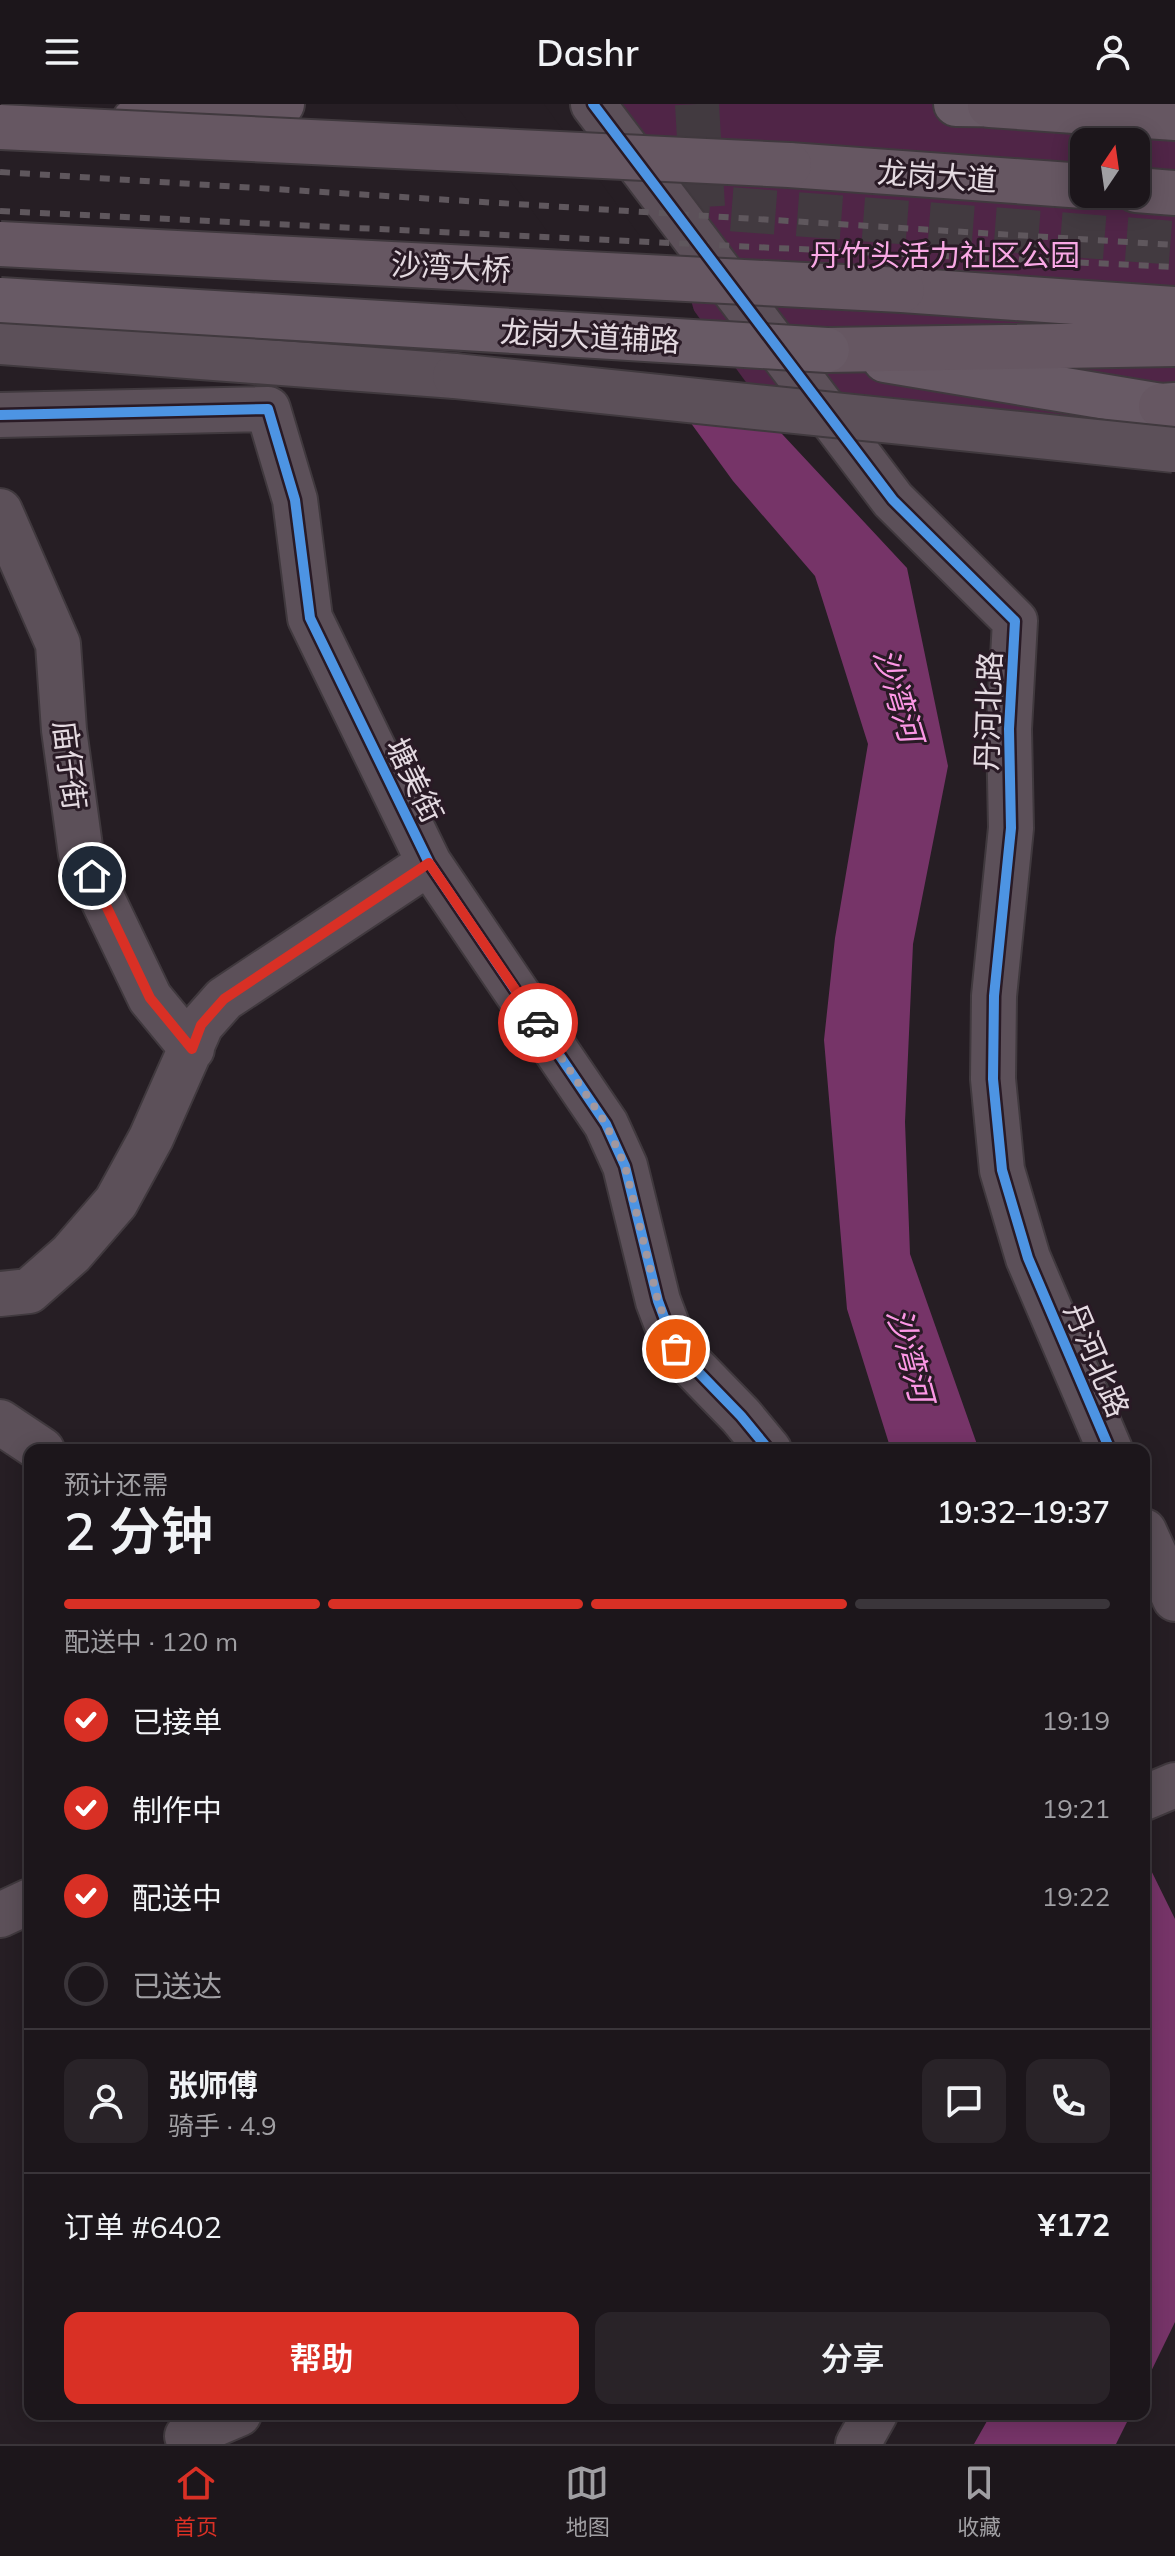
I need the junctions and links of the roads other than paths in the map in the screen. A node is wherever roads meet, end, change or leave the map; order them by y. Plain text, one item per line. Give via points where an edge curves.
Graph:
1 (282, 104) edge
2 (593, 104) edge
3 (956, 104) edge
4 (990, 104) edge
5 (1002, 104) edge
6 (1175, 109) edge
7 (1175, 118) edge
8 (0, 127) edge
9 (61, 130) junction
10 (1070, 185) edge
11 (1150, 191) edge
12 (1175, 193) edge
13 (0, 244) edge
14 (0, 300) edge
15 (1175, 309) edge
16 (0, 342) edge
17 (1175, 344) edge
18 (827, 350) junction
19 (262, 360) junction
20 (1170, 407) edge
21 (268, 409) junction
22 (0, 415) edge
23 (1175, 450) edge
24 (0, 511) edge
25 (429, 863) junction
26 (192, 1049) junction
27 (0, 1294) edge
28 (0, 1422) edge
29 (33, 1444) edge
30 (764, 1444) edge
31 (1107, 1444) edge
32 (1150, 1544) edge
33 (1175, 1599) edge
34 (24, 1904) edge
35 (0, 1915) edge
36 (221, 2420) edge
37 (872, 2420) edge
38 (187, 2431) edge
39 (858, 2444) edge

1 - 9 highway, bridge
2 - 31 street, 丹河北路 via 893,500 1015,621 1011,828 994,996 993,1079 1002,1170 1028,1258
3 - 4 main road
4 - 5 highway
4 - 6 main road
4 - 7 highway
8 - 9 highway, bridge
9 - 10 highway, 龙岗大道, bridge via 789,165
11 - 12 highway
13 - 15 highway, 沙湾大桥, bridge
14 - 18 main road, 龙岗大道辅路, bridge
16 - 19 street
17 - 18 highway
18 - 20 main road, 龙岗大道辅路
19 - 21 street, 塘美街
19 - 23 street, bridge
21 - 22 street
21 - 25 street, 塘美街 via 295,500 310,618
24 - 26 street, 庙仔街 via 58,644 81,854 150,998
25 - 26 street via 224,999 201,1025
25 - 30 street, 塘美街 via 606,1124 625,1166 658,1301 676,1349
26 - 27 street via 116,1202 71,1254 29,1291
28 - 29 street
32 - 33 street
34 - 35 street
36 - 38 street
37 - 39 street

